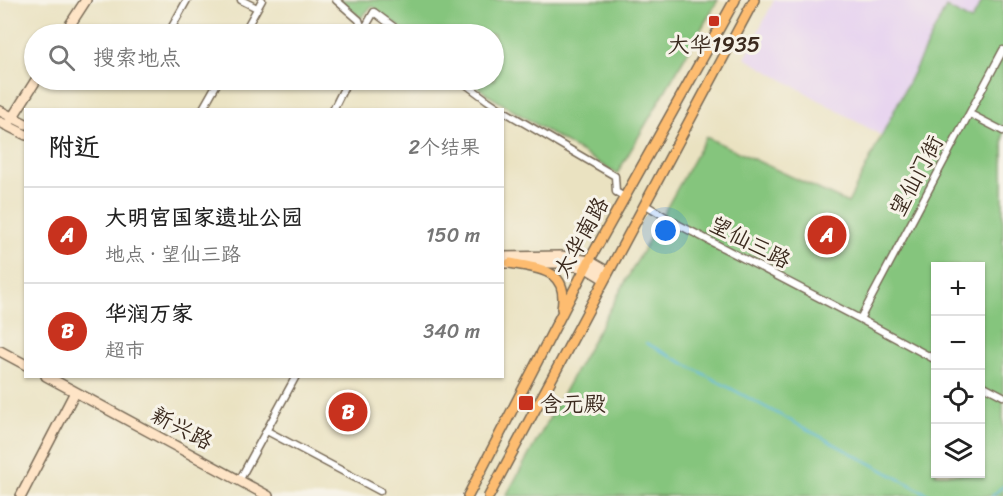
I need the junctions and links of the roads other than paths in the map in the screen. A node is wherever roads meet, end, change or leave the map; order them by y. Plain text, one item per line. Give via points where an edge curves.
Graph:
1 (86, 0) edge
2 (188, 0) edge
3 (241, 0) edge
4 (262, 0) edge
5 (336, 0) edge
6 (735, 0) edge
7 (754, 0) edge
8 (257, 8) junction
9 (70, 24) edge
10 (174, 24) edge
11 (248, 24) edge
12 (361, 24) edge
13 (367, 24) edge
14 (390, 24) edge
15 (1003, 50) edge
16 (29, 90) edge
17 (213, 90) edge
18 (343, 90) edge
19 (474, 90) edge
20 (487, 100) junction
21 (203, 108) edge
22 (334, 108) edge
23 (484, 108) edge
24 (499, 108) edge
25 (0, 111) edge
26 (504, 111) edge
27 (970, 114) junction
28 (7, 122) edge
29 (24, 124) edge
30 (1003, 131) edge
31 (24, 134) edge
32 (626, 197) junction
33 (645, 204) junction
34 (505, 261) edge
35 (587, 265) junction
36 (606, 275) junction
37 (560, 318) junction
38 (860, 319) junction
39 (0, 351) edge
40 (931, 357) edge
41 (24, 364) edge
42 (50, 378) edge
43 (295, 378) edge
44 (985, 386) edge
45 (75, 392) junction
46 (1003, 396) edge
47 (267, 431) junction
48 (239, 481) junction
49 (380, 491) dead end
50 (21, 496) edge
51 (268, 496) edge
52 (468, 496) edge
53 (489, 496) edge

1 - 9 street
2 - 10 street
3 - 8 street
4 - 8 street
5 - 12 street
6 - 32 main road, 太华南路
7 - 33 main road, 太华南路
8 - 11 street
13 - 14 street via 374,12
15 - 27 street, 望仙门街
16 - 28 street
17 - 21 street
18 - 22 street
19 - 20 street
20 - 23 street
20 - 24 street
25 - 28 street
26 - 32 street via 615,176 616,192
27 - 30 street
27 - 38 street, 望仙门街
28 - 29 street
28 - 31 street
32 - 35 main road, 太华南路
33 - 36 main road, 太华南路
33 - 38 street, 望仙三路
34 - 35 street via 561,256
34 - 37 main road via 555,277 564,294
35 - 36 street
35 - 37 main road, 太华南路
36 - 53 main road, 太华南路
37 - 52 main road, 太华南路
38 - 40 street, 望仙三路
39 - 41 street
42 - 45 street, 新兴路
43 - 47 street
44 - 46 street
45 - 48 street, 新兴路
45 - 50 street
47 - 48 street
47 - 49 street
48 - 51 street, 新兴路

